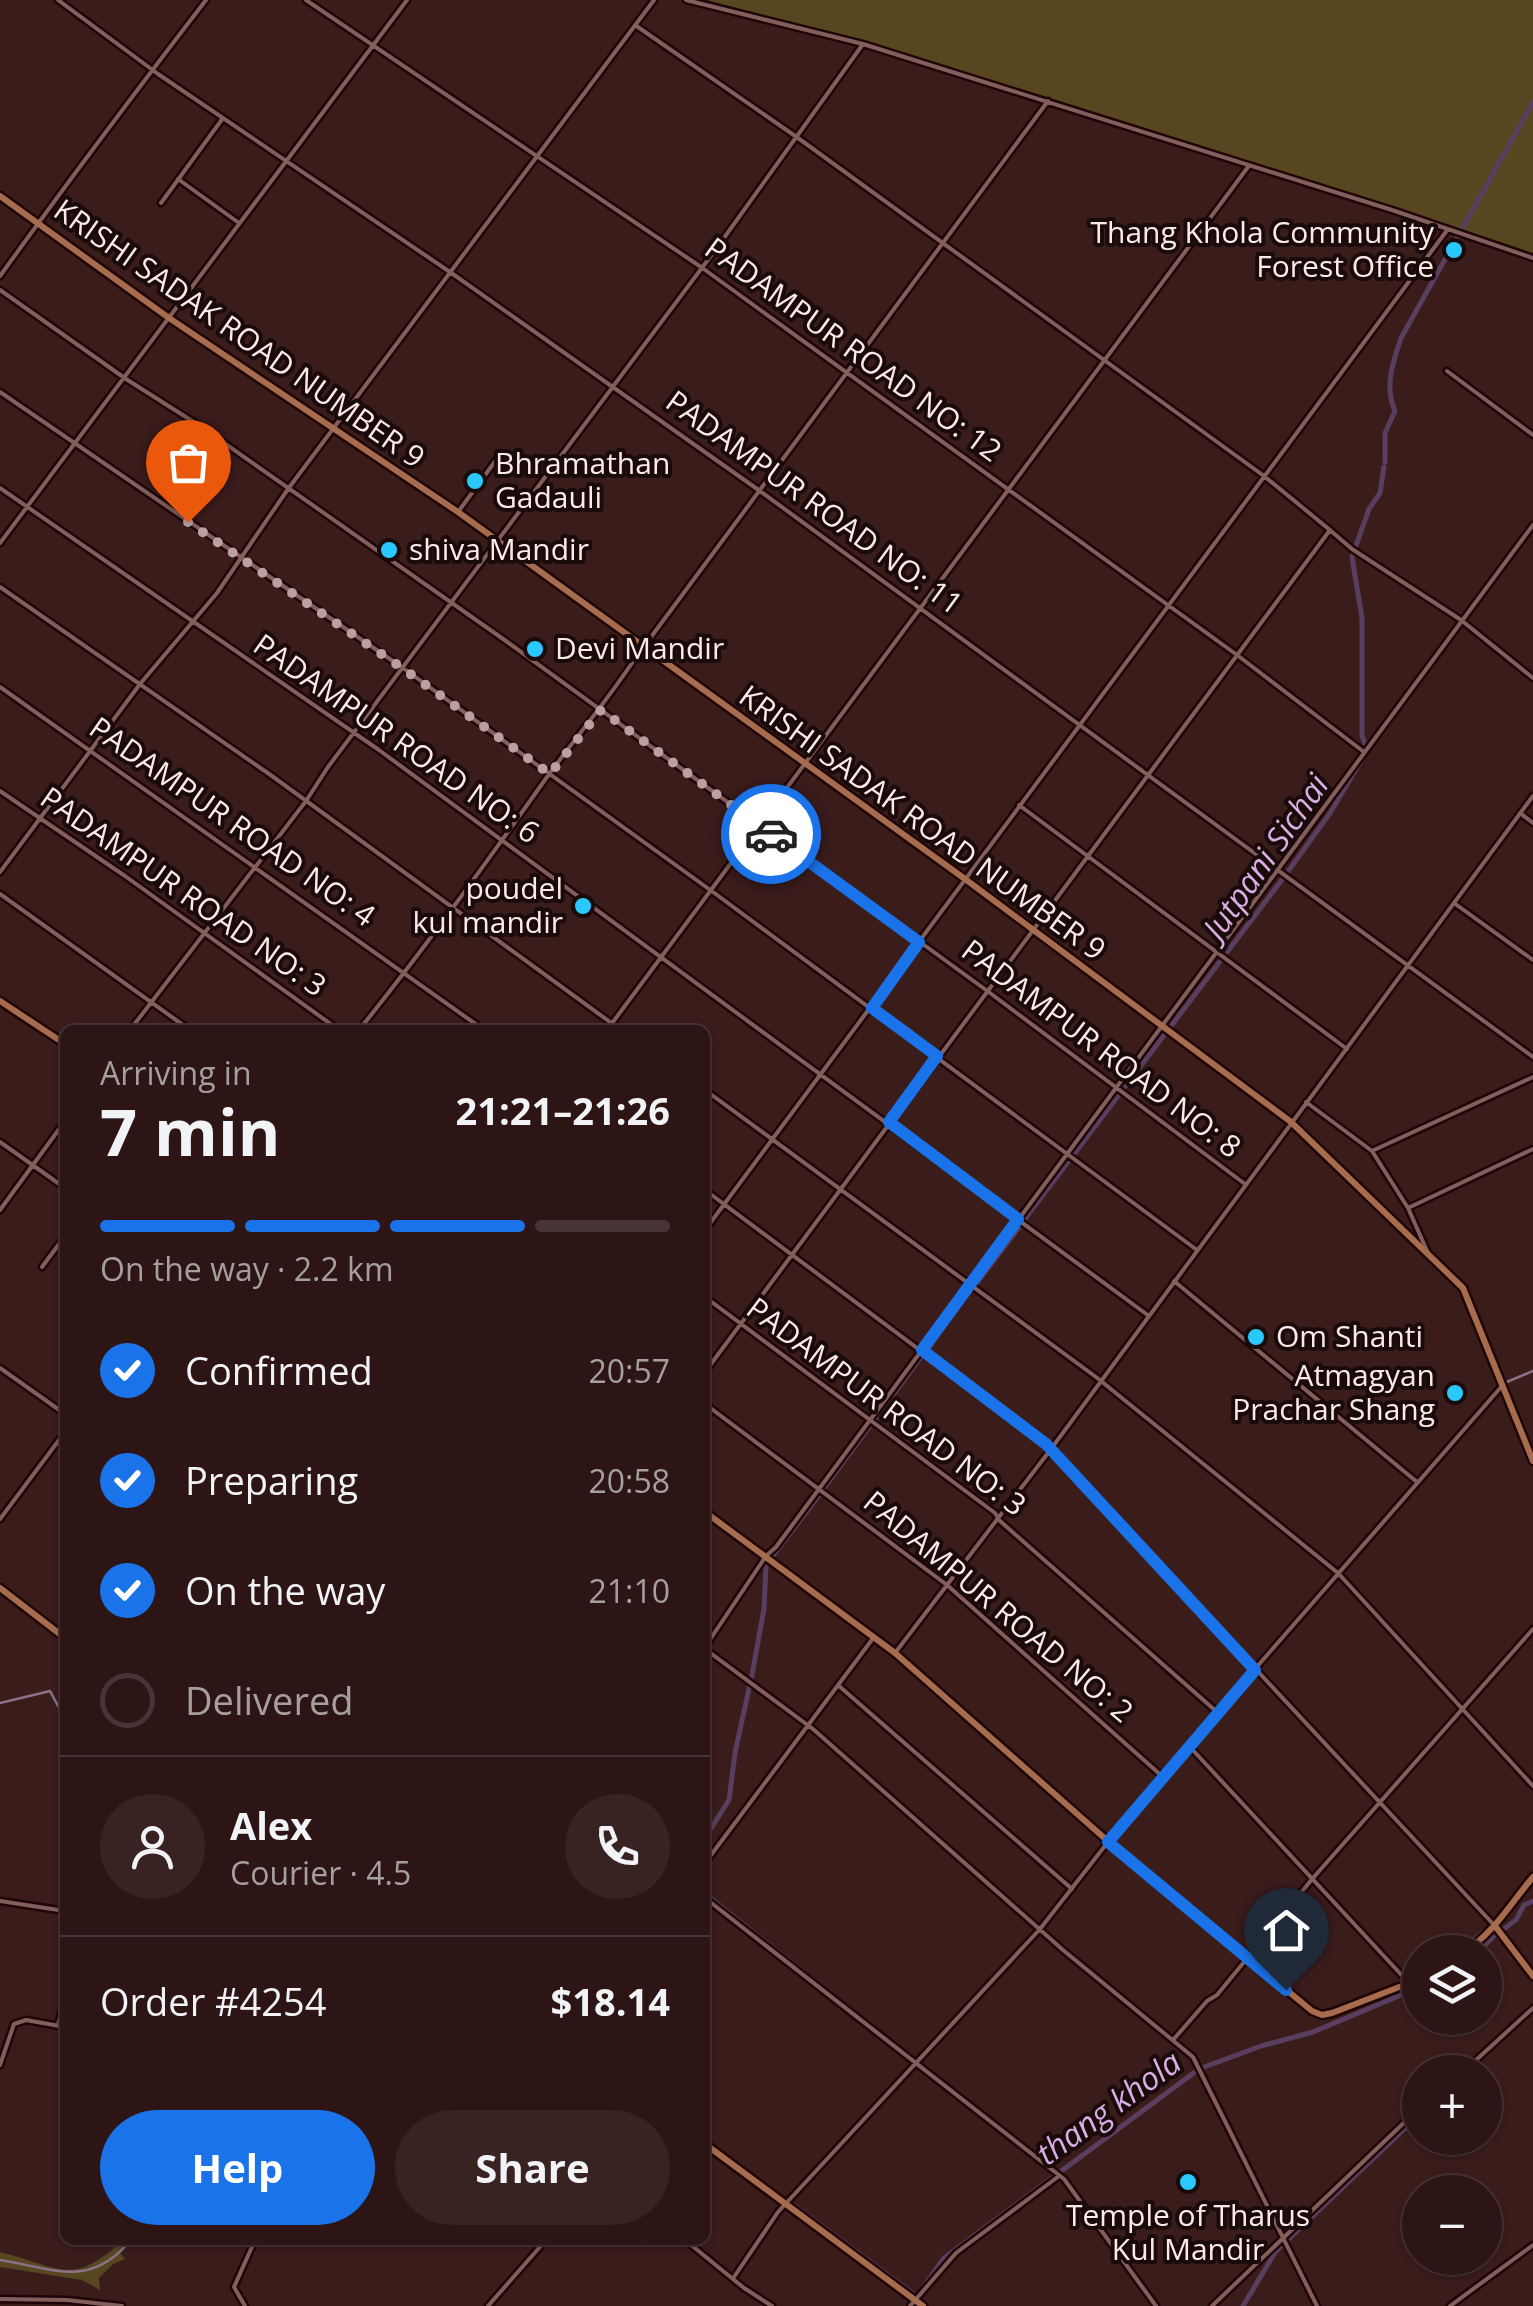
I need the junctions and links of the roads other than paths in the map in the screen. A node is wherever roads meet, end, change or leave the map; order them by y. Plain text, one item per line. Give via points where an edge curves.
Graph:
1 (206, 0) edge
2 (306, 0) edge
3 (407, 0) edge
4 (654, 0) edge
5 (686, 0) edge
6 (62, 1) edge
7 (636, 25) junction
8 (862, 44) junction
9 (374, 45) junction
10 (152, 70) junction
11 (1048, 101) junction
12 (223, 118) junction
13 (798, 138) junction
14 (538, 155) junction
15 (287, 161) junction
16 (1248, 167) junction
17 (178, 179) junction
18 (0, 196) edge
19 (161, 203) dead end
20 (39, 224) junction
21 (241, 224) junction
22 (1448, 228) junction
23 (943, 246) junction
24 (1533, 258) edge
25 (700, 267) junction
26 (450, 272) junction
27 (0, 276) edge
28 (0, 290) edge
29 (169, 318) junction
30 (1104, 360) junction
31 (1447, 371) dead end
32 (849, 374) junction
33 (126, 378) junction
34 (612, 386) junction
35 (0, 392) edge
36 (336, 428) junction
37 (1533, 435) edge
38 (76, 445) junction
39 (499, 456) dead end
40 (1264, 476) junction
41 (0, 488) edge
42 (288, 489) junction
43 (760, 491) junction
44 (1010, 492) junction
45 (28, 505) junction
46 (458, 512) junction
47 (1533, 525) edge
48 (1330, 530) junction
49 (496, 541) junction
50 (0, 543) edge
51 (240, 558) junction
52 (0, 587) edge
53 (452, 604) junction
54 (1166, 607) junction
55 (922, 608) junction
56 (1462, 620) junction
57 (192, 624) junction
58 (644, 649) junction
59 (1236, 656) junction
60 (402, 668) junction
61 (1533, 678) edge
62 (140, 684) junction
63 (0, 688) edge
64 (601, 710) junction
65 (1080, 723) junction
66 (354, 734) junction
67 (92, 750) junction
68 (1364, 752) junction
69 (805, 764) junction
70 (550, 774) junction
71 (1149, 774) junction
72 (0, 792) edge
73 (1533, 796) edge
74 (306, 802) junction
75 (1020, 805) junction
76 (1520, 813) junction
77 (41, 820) junction
78 (1533, 822) edge
79 (760, 826) junction
80 (503, 842) junction
81 (1088, 856) junction
82 (256, 866) junction
83 (1278, 871) junction
84 (0, 872) edge
85 (964, 880) junction
86 (713, 892) junction
87 (0, 894) edge
88 (1454, 903) junction
89 (452, 907) junction
90 (1032, 929) junction
91 (204, 932) junction
92 (919, 942) junction
93 (1218, 952) junction
94 (662, 957) junction
95 (1533, 960) edge
96 (1409, 968) junction
97 (405, 973) junction
98 (986, 990) junction
99 (0, 1000) edge
100 (151, 1002) junction
101 (872, 1008) junction
102 (612, 1024) joint
103 (134, 1025) edge
104 (183, 1025) edge
105 (332, 1025) edge
106 (363, 1025) edge
107 (477, 1025) edge
108 (1161, 1025) junction
109 (60, 1041) edge
110 (1347, 1049) junction
111 (937, 1056) junction
112 (1533, 1058) edge
113 (822, 1074) junction
114 (1533, 1076) edge
115 (1116, 1087) junction
116 (710, 1094) edge
117 (1306, 1102) junction
118 (889, 1122) junction
119 (1291, 1122) junction
120 (60, 1128) edge
121 (773, 1138) junction
122 (0, 1142) edge
123 (1372, 1150) junction
124 (1533, 1150) edge
125 (1067, 1154) junction
126 (34, 1165) junction
127 (60, 1184) edge
128 (1246, 1184) junction
129 (841, 1189) junction
130 (710, 1194) edge
131 (724, 1204) junction
132 (1408, 1208) junction
133 (0, 1210) edge
134 (1018, 1219) junction
135 (710, 1223) edge
136 (60, 1243) edge
137 (1197, 1250) junction
138 (1428, 1254) junction
139 (794, 1255) junction
140 (42, 1267) dead end
141 (1174, 1281) junction
142 (969, 1285) junction
143 (710, 1301) edge
144 (1149, 1316) junction
145 (740, 1323) junction
146 (922, 1350) junction
147 (710, 1365) edge
148 (0, 1368) edge
149 (1100, 1382) junction
150 (1501, 1384) junction
151 (710, 1408) edge
152 (60, 1410) edge
153 (870, 1421) junction
154 (60, 1439) edge
155 (1051, 1449) junction
156 (1533, 1461) edge
157 (1417, 1482) junction
158 (819, 1489) junction
159 (710, 1516) edge
160 (998, 1517) junction
161 (0, 1519) edge
162 (766, 1556) junction
163 (1338, 1573) junction
164 (947, 1585) junction
165 (0, 1588) edge
166 (1533, 1629) edge
167 (60, 1634) edge
168 (874, 1637) junction
169 (710, 1640) edge
170 (710, 1652) edge
171 (895, 1653) junction
172 (1255, 1670) junction
173 (839, 1686) junction
174 (1463, 1710) junction
175 (1218, 1712) junction
176 (809, 1726) junction
177 (1190, 1748) junction
178 (1163, 1777) junction
179 (1533, 1786) edge
180 (1380, 1803) junction
181 (1108, 1842) junction
182 (710, 1857) edge
183 (1533, 1877) edge
184 (1314, 1878) junction
185 (1072, 1889) junction
186 (0, 1902) edge
187 (710, 1902) edge
188 (60, 1910) edge
189 (1494, 1925) junction
190 (1040, 1929) junction
191 (1486, 1935) edge
192 (1246, 1957) junction
193 (1402, 1974) edge
194 (1533, 1976) edge
195 (1402, 1983) edge
196 (1533, 2008) edge
197 (60, 2026) edge
198 (1172, 2040) junction
199 (1482, 2055) edge
200 (919, 2063) junction
201 (0, 2065) edge
202 (1402, 2125) edge
203 (710, 2147) edge
204 (1057, 2174) junction
205 (788, 2201) junction
206 (1284, 2240) junction
207 (253, 2245) edge
208 (542, 2245) edge
209 (692, 2245) edge
210 (1533, 2245) edge
211 (734, 2276) junction
212 (0, 2299) edge
213 (916, 2304) edge
214 (122, 2306) edge
215 (245, 2306) edge
216 (488, 2306) edge
217 (772, 2306) edge
218 (1156, 2306) edge
219 (1212, 2306) edge
220 (1317, 2306) edge
221 (1450, 2306) edge

1 - 10 street
2 - 9 street, PADAMPUR ROAD NO: 12
3 - 9 street
4 - 7 street
5 - 8 street
6 - 10 street, PADAMPUR ROAD NO: 11
7 - 13 street
7 - 14 street
8 - 11 street
8 - 13 street
9 - 14 street, PADAMPUR ROAD NO: 12
9 - 15 street
10 - 12 street, PADAMPUR ROAD NO: 11
10 - 20 street
11 - 16 street
11 - 23 street
12 - 15 street, PADAMPUR ROAD NO: 11
12 - 17 street
13 - 23 street
13 - 25 street
14 - 25 street, PADAMPUR ROAD NO: 12
14 - 26 street
15 - 21 street
15 - 26 street, PADAMPUR ROAD NO: 11
16 - 22 street
16 - 30 street
17 - 19 street
17 - 21 street
18 - 20 street, KRISHI SADAK ROAD NUMBER 9
20 - 27 street
20 - 29 street, KRISHI SADAK ROAD NUMBER 9
21 - 29 street
22 - 24 street
22 - 40 street
23 - 30 street
23 - 32 street
25 - 32 street, PADAMPUR ROAD NO: 12
25 - 34 street
26 - 34 street, PADAMPUR ROAD NO: 11
26 - 36 street
28 - 33 street, PADAMPUR ROAD NO: 8
29 - 33 street
29 - 36 street, KRISHI SADAK ROAD NUMBER 9
30 - 40 street
30 - 44 street
31 - 37 street
32 - 43 street
32 - 44 street, PADAMPUR ROAD NO: 12
33 - 38 street
33 - 42 street, PADAMPUR ROAD NO: 8
34 - 43 street, PADAMPUR ROAD NO: 11
34 - 49 street
35 - 38 street
36 - 42 street
36 - 46 street, KRISHI SADAK ROAD NUMBER 9
38 - 45 street
38 - 51 street
39 - 46 street
40 - 48 street
40 - 54 street
41 - 45 street, PADAMPUR ROAD NO: 6
42 - 51 street
42 - 53 street, PADAMPUR ROAD NO: 8
43 - 55 street, PADAMPUR ROAD NO: 11
43 - 58 street
44 - 54 street, PADAMPUR ROAD NO: 12
44 - 55 street
45 - 50 street
45 - 57 street, PADAMPUR ROAD NO: 6
46 - 49 street, KRISHI SADAK ROAD NUMBER 9
47 - 56 street
48 - 56 street
48 - 59 street
49 - 53 street
49 - 58 street, KRISHI SADAK ROAD NUMBER 9
51 - 57 street
51 - 60 street
52 - 62 street
53 - 60 street
53 - 64 street, PADAMPUR ROAD NO: 8
54 - 59 street, PADAMPUR ROAD NO: 12
54 - 65 street
55 - 65 street, PADAMPUR ROAD NO: 11
55 - 69 street
56 - 61 street
56 - 68 street
57 - 62 street
57 - 66 street, PADAMPUR ROAD NO: 6
58 - 64 street
58 - 69 street, KRISHI SADAK ROAD NUMBER 9
59 - 68 street, PADAMPUR ROAD NO: 12
59 - 71 street
60 - 66 street
60 - 70 street
62 - 67 street
62 - 74 street
63 - 67 street, PADAMPUR ROAD NO: 4
64 - 70 street
64 - 79 street, PADAMPUR ROAD NO: 8
65 - 71 street, PADAMPUR ROAD NO: 11
65 - 75 street
66 - 74 street
66 - 80 street, PADAMPUR ROAD NO: 6
67 - 77 street
67 - 82 street, PADAMPUR ROAD NO: 4
68 - 83 street
69 - 79 street
69 - 85 street, KRISHI SADAK ROAD NUMBER 9
70 - 80 street
70 - 86 street
71 - 81 street
71 - 83 street, PADAMPUR ROAD NO: 11
72 - 77 street, PADAMPUR ROAD NO: 3
73 - 76 street
74 - 82 street
74 - 89 street
75 - 81 street
75 - 85 street
76 - 78 street
76 - 88 street
77 - 84 street
77 - 91 street, PADAMPUR ROAD NO: 3
79 - 86 street
79 - 92 street, PADAMPUR ROAD NO: 8
80 - 89 street
80 - 94 street, PADAMPUR ROAD NO: 6
81 - 90 street
81 - 93 street
82 - 91 street
82 - 97 street, PADAMPUR ROAD NO: 4
83 - 93 street
83 - 96 street, PADAMPUR ROAD NO: 11
85 - 90 street, KRISHI SADAK ROAD NUMBER 9
85 - 92 street
86 - 94 street
86 - 101 street
87 - 100 street
88 - 95 street
88 - 96 street
89 - 97 street
89 - 102 street
90 - 98 street
90 - 108 street, KRISHI SADAK ROAD NUMBER 9
91 - 100 street
91 - 105 street, PADAMPUR ROAD NO: 3
92 - 98 street, PADAMPUR ROAD NO: 8
92 - 101 street
93 - 108 street
93 - 110 street
94 - 102 street
94 - 113 street, PADAMPUR ROAD NO: 6
96 - 110 street
96 - 112 street, PADAMPUR ROAD NO: 11
97 - 106 street
97 - 107 street, PADAMPUR ROAD NO: 4
98 - 111 street
98 - 115 street, PADAMPUR ROAD NO: 8
99 - 109 street
100 - 103 street
100 - 104 street
101 - 111 street
101 - 113 street
108 - 115 street
108 - 119 street, KRISHI SADAK ROAD NUMBER 9
110 - 117 street
111 - 118 street
111 - 125 street
113 - 118 street, PADAMPUR ROAD NO: 6
113 - 121 street
114 - 123 street
115 - 125 street
115 - 128 street, PADAMPUR ROAD NO: 8
116 - 121 street
117 - 119 street
117 - 123 street
118 - 129 street
118 - 134 street, PADAMPUR ROAD NO: 6
119 - 128 street
119 - 138 street, KRISHI SADAK ROAD NUMBER 9
120 - 126 street
121 - 129 street
121 - 131 street
122 - 126 street
123 - 132 street
124 - 132 street
125 - 134 street
125 - 137 street
126 - 127 street
126 - 133 street
128 - 137 street
129 - 139 street
129 - 142 street
130 - 131 street
131 - 135 street
131 - 139 street
132 - 138 street
134 - 142 street
134 - 144 street, PADAMPUR ROAD NO: 6
136 - 140 street
137 - 141 street
138 - 150 street, KRISHI SADAK ROAD NUMBER 9 via 1463,1288
139 - 145 street
139 - 146 street
141 - 144 street
141 - 157 street
142 - 146 street
142 - 149 street
143 - 145 street, PADAMPUR ROAD NO: 3
144 - 149 street
145 - 147 street
145 - 153 street, PADAMPUR ROAD NO: 3
146 - 153 street
146 - 155 street
148 - 152 street
149 - 155 street
149 - 163 street
150 - 156 street, KRISHI SADAK ROAD NUMBER 9
150 - 157 street
151 - 158 street, PADAMPUR ROAD NO: 2
153 - 158 street
153 - 160 street, PADAMPUR ROAD NO: 3
154 - 161 street
155 - 160 street
155 - 172 street
157 - 163 street
158 - 162 street
158 - 164 street, PADAMPUR ROAD NO: 2
159 - 162 street
160 - 164 street
160 - 175 street, PADAMPUR ROAD NO: 3
162 - 168 street
162 - 169 street
163 - 172 street
163 - 174 street
164 - 171 street
164 - 178 street, PADAMPUR ROAD NO: 2
165 - 167 street
166 - 174 street
168 - 171 street
168 - 173 street
170 - 176 street
171 - 181 street
172 - 175 street
172 - 180 street
173 - 176 street
173 - 185 street
174 - 179 street
174 - 180 street
175 - 177 street
176 - 182 street
176 - 190 street
177 - 178 street
177 - 184 street
178 - 181 street
180 - 184 street
180 - 189 street
181 - 185 street
181 - 192 street
183 - 189 street
184 - 192 street
184 - 193 street
185 - 190 street
186 - 188 street
187 - 200 street
189 - 191 street
189 - 194 street
190 - 198 street
190 - 200 street
192 - 195 street via 1322,2015
192 - 198 street
196 - 199 street
197 - 201 street via 14,2024
198 - 206 street via 1192,2057
200 - 204 street
200 - 205 street
202 - 206 street
203 - 205 street
204 - 213 street via 956,2253
204 - 218 street
205 - 211 street
205 - 213 street
206 - 219 street
206 - 220 street
207 - 215 street via 234,2288
208 - 216 street
209 - 211 street
210 - 221 street
211 - 217 street
212 - 214 street

